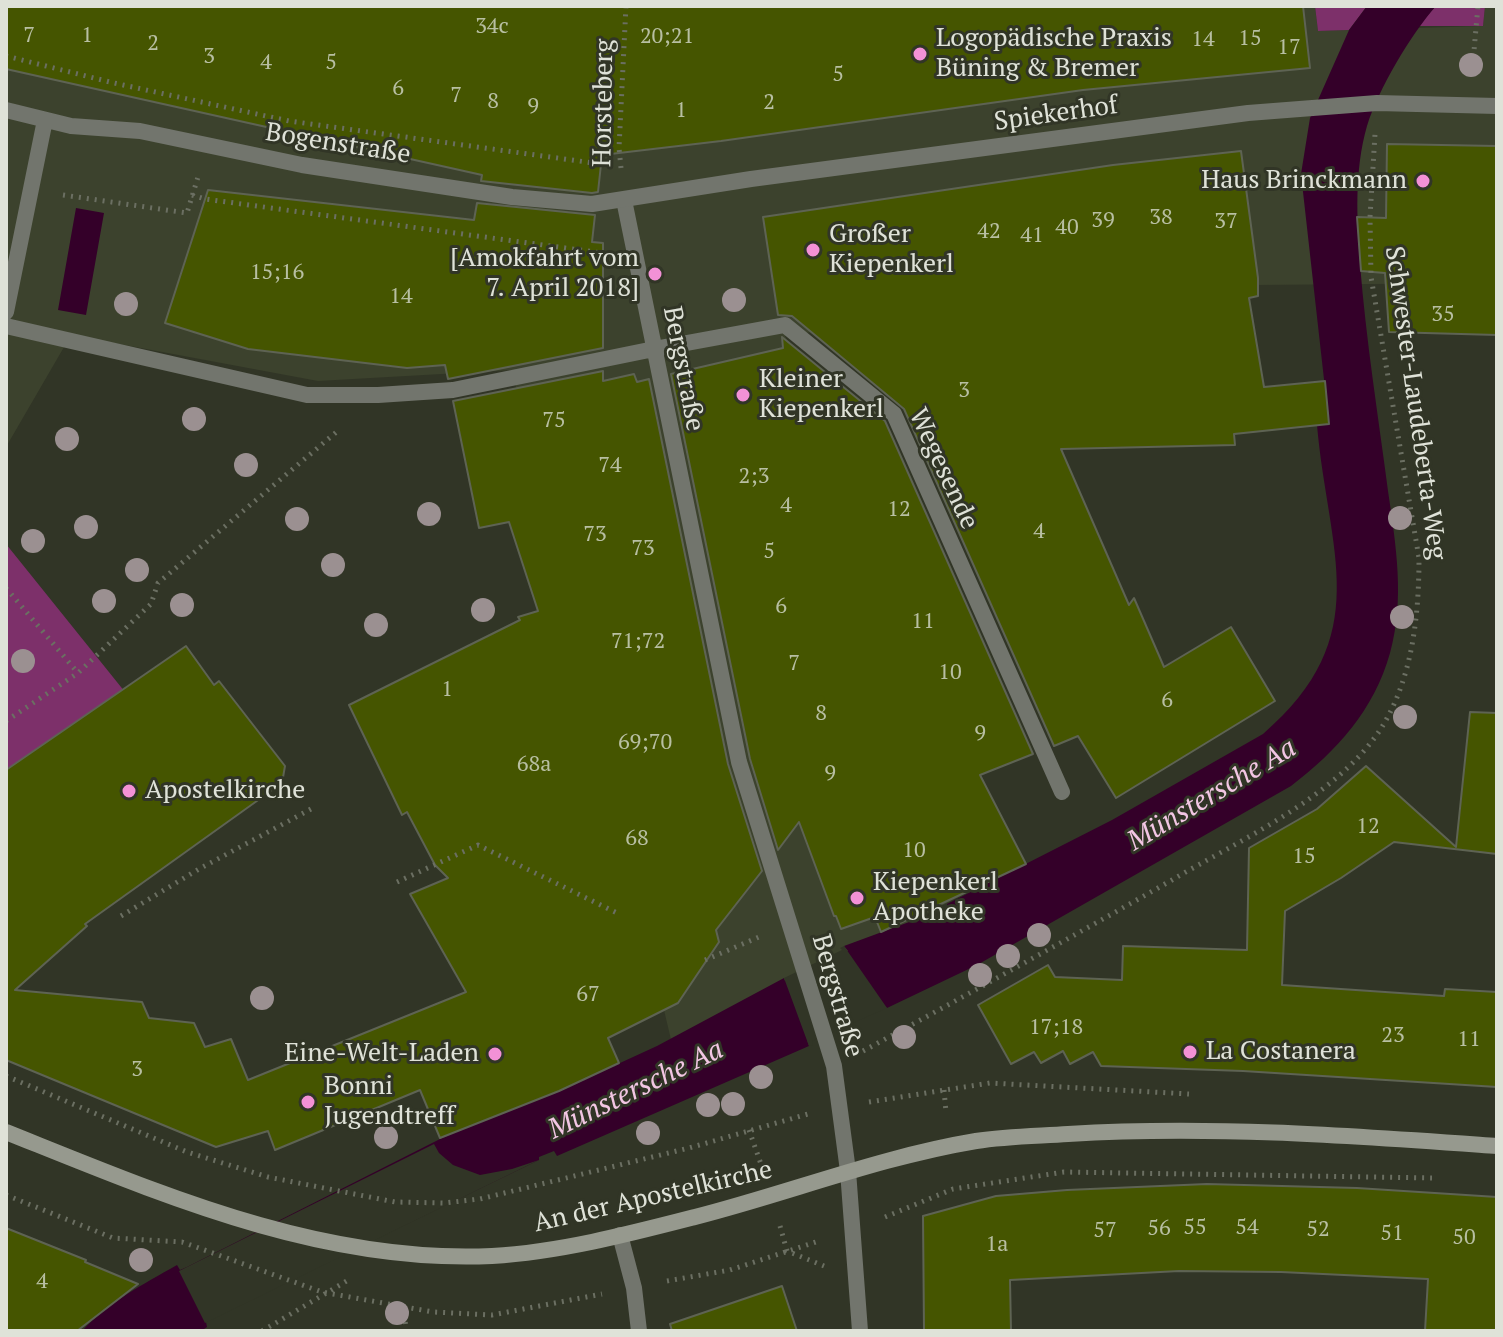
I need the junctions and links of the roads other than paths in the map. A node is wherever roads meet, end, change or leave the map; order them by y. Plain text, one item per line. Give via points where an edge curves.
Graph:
1 (1497, 106) edge
2 (6, 110) edge
3 (45, 120) junction
4 (624, 200) junction
5 (6, 312) edge
6 (6, 326) edge
7 (654, 349) junction
8 (1062, 792) dead end
9 (6, 1132) edge
10 (1497, 1146) edge
11 (848, 1171) junction
12 (620, 1235) junction
13 (639, 1331) edge
14 (860, 1331) edge

1 - 4 street, Spiekerhof via 1377,103 1248,113
2 - 3 street, Bogenstraße
3 - 4 street, Bogenstraße via 140,131 302,165 512,197 571,204
3 - 5 street
4 - 7 street, Bergstraße
6 - 7 street, Wegesende via 307,395 453,390
7 - 8 street, Wegesende via 785,325 894,414
7 - 11 street, Bergstraße via 739,762 834,1066
9 - 12 main road, An der Apostelkirche via 256,1225 332,1244 448,1257 495,1256
10 - 11 main road via 1128,1130 977,1141
11 - 12 main road, An der Apostelkirche
11 - 14 street, Bergstraße
12 - 13 street

